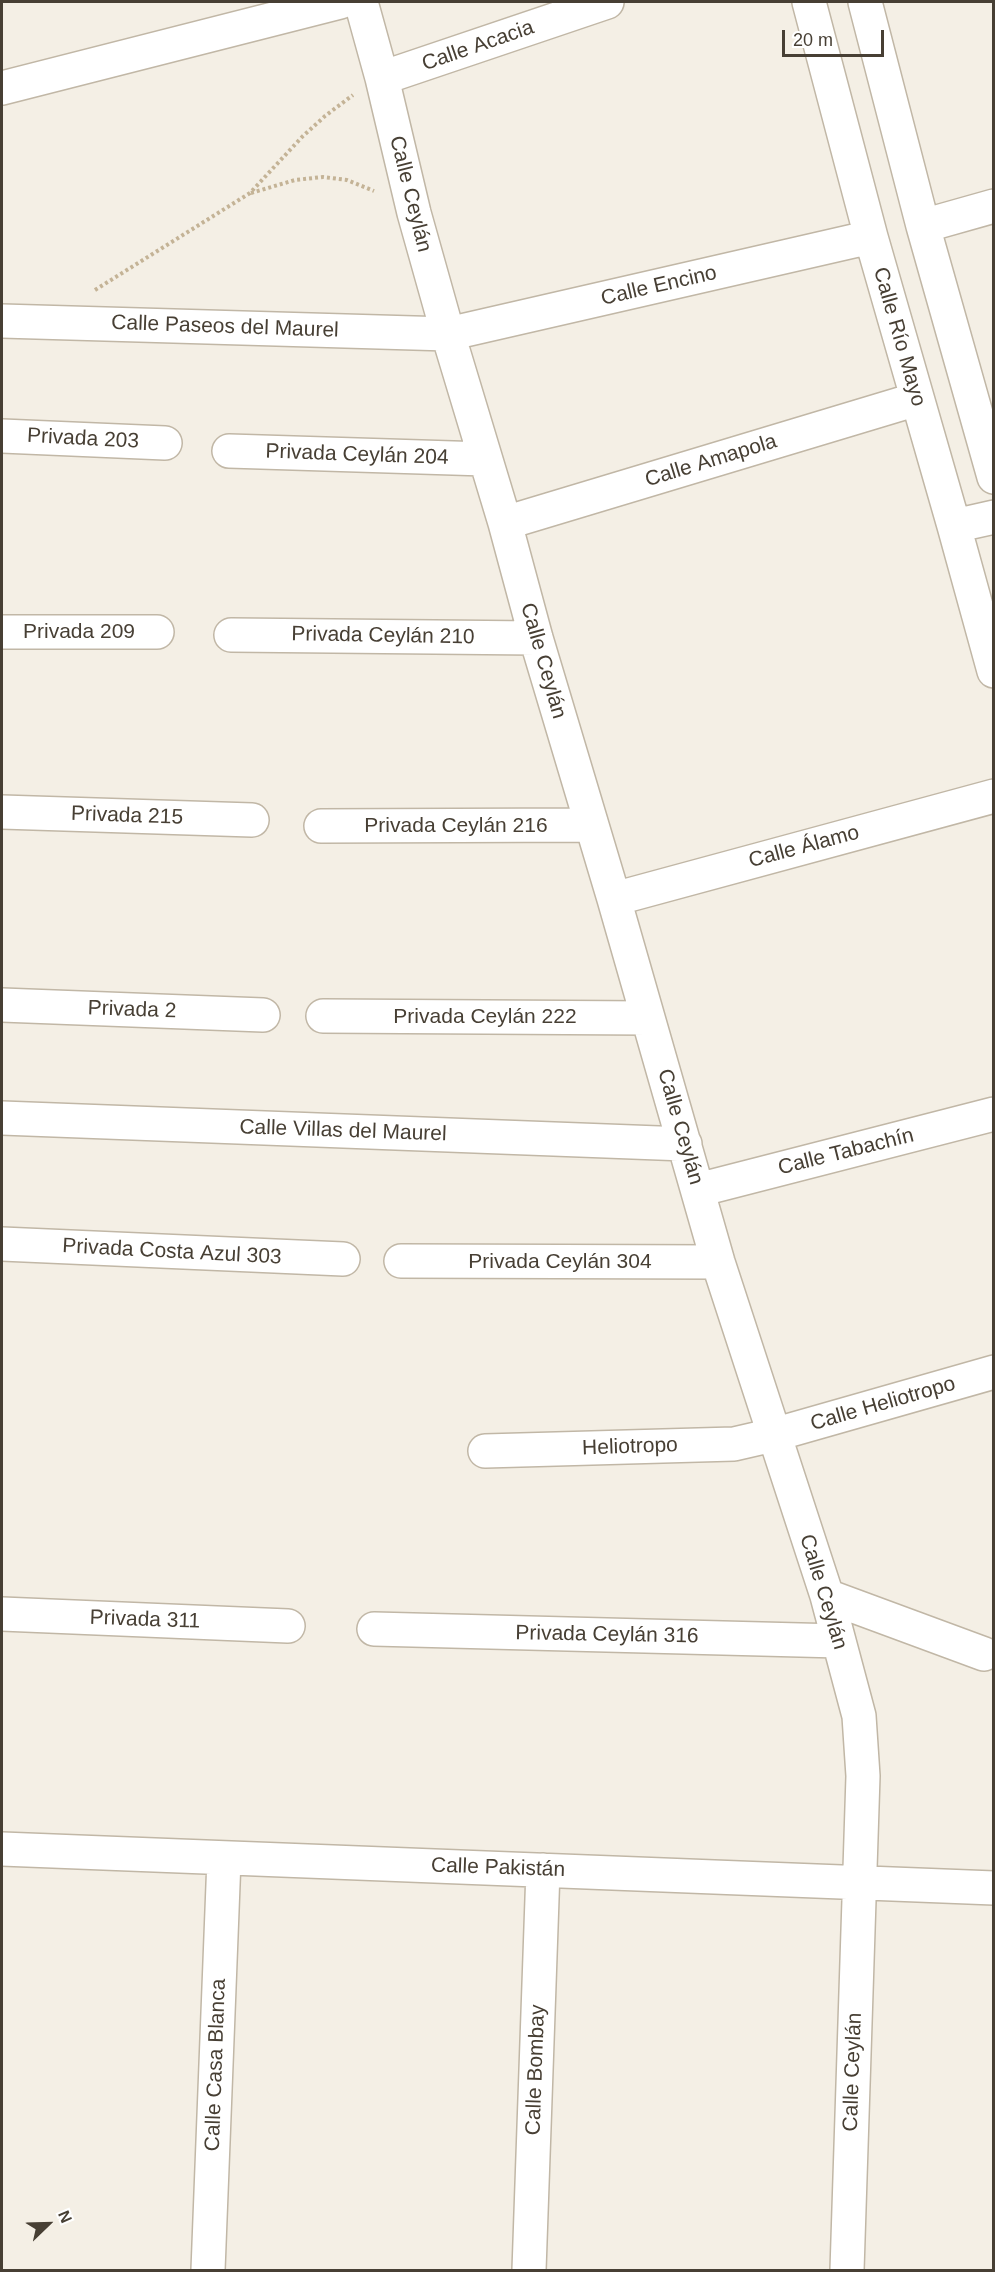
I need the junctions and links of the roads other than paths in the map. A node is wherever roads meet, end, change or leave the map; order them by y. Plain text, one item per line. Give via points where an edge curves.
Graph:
1 (340, 2) edge
2 (361, 2) edge
3 (607, 2) edge
4 (809, 2) edge
5 (865, 2) edge
6 (382, 78) junction
7 (2, 88) edge
8 (993, 206) edge
9 (923, 226) junction
10 (871, 237) junction
11 (2, 321) edge
12 (448, 334) junction
13 (917, 399) junction
14 (2, 436) edge
15 (165, 443) dead end
16 (230, 451) dead end
17 (485, 459) junction
18 (993, 477) edge
19 (993, 517) edge
20 (505, 523) junction
21 (954, 526) junction
22 (2, 632) edge
23 (157, 632) dead end
24 (231, 635) dead end
25 (536, 638) junction
26 (993, 671) edge
27 (993, 796) edge
28 (2, 812) edge
29 (252, 820) dead end
30 (591, 825) junction
31 (321, 826) dead end
32 (614, 899) junction
33 (2, 1005) edge
34 (262, 1016) dead end
35 (322, 1016) dead end
36 (648, 1018) junction
37 (993, 1114) edge
38 (2, 1118) edge
39 (685, 1144) junction
40 (698, 1190) junction
41 (2, 1244) edge
42 (343, 1260) dead end
43 (400, 1261) dead end
44 (718, 1262) junction
45 (993, 1372) edge
46 (773, 1435) junction
47 (485, 1451) dead end
48 (826, 1596) junction
49 (2, 1614) edge
50 (288, 1626) dead end
51 (374, 1629) dead end
52 (839, 1641) junction
53 (984, 1654) dead end
54 (2, 1850) edge
55 (224, 1859) junction
56 (543, 1870) junction
57 (860, 1884) junction
58 (993, 1888) edge
59 (208, 2271) edge
60 (529, 2271) edge
61 (847, 2271) edge

1 - 7 street
2 - 6 street, Calle Ceylán
3 - 6 street, Calle Acacia
4 - 10 street, Calle Río Mayo
5 - 9 street
6 - 12 street, Calle Ceylán
8 - 9 street
9 - 18 street
10 - 12 street, Calle Encino
10 - 13 street, Calle Río Mayo
11 - 12 street, Calle Paseos del Maurel
12 - 17 street, Calle Ceylán
13 - 20 street, Calle Amapola
13 - 21 street, Calle Río Mayo
14 - 15 street, Privada 203
16 - 17 street, Privada Ceylán 204
17 - 20 street, Calle Ceylán
19 - 21 street
20 - 25 street, Calle Ceylán
21 - 26 street, Calle Río Mayo
22 - 23 street, Privada 209
24 - 25 street, Privada Ceylán 210
25 - 30 street, Calle Ceylán
27 - 32 street, Calle Álamo
28 - 29 street, Privada 215
30 - 31 street, Privada Ceylán 216
30 - 32 street, Calle Ceylán
32 - 36 street, Calle Ceylán
33 - 34 street, Privada 2
35 - 36 street, Privada Ceylán 222
36 - 39 street, Calle Ceylán
37 - 40 street, Calle Tabachín
38 - 39 street, Calle Villas del Maurel
39 - 40 street, Calle Ceylán
40 - 44 street, Calle Ceylán
41 - 42 street, Privada Costa Azul 303
43 - 44 street, Privada Ceylán 304
44 - 46 street, Calle Ceylán
45 - 46 street, Calle Heliotropo
46 - 47 street, Heliotropo via 734,1444
46 - 48 street, Calle Ceylán
48 - 52 street, Calle Ceylán
48 - 53 street
49 - 50 street, Privada 311
51 - 52 street, Privada Ceylán 316
52 - 57 street, Calle Ceylán via 859,1716 863,1776
54 - 55 street, Calle Pakistán
55 - 56 street, Calle Pakistán
55 - 59 street, Calle Casa Blanca
56 - 57 street, Calle Pakistán
56 - 60 street, Calle Bombay
57 - 58 street, Calle Pakistán
57 - 61 street, Calle Ceylán

